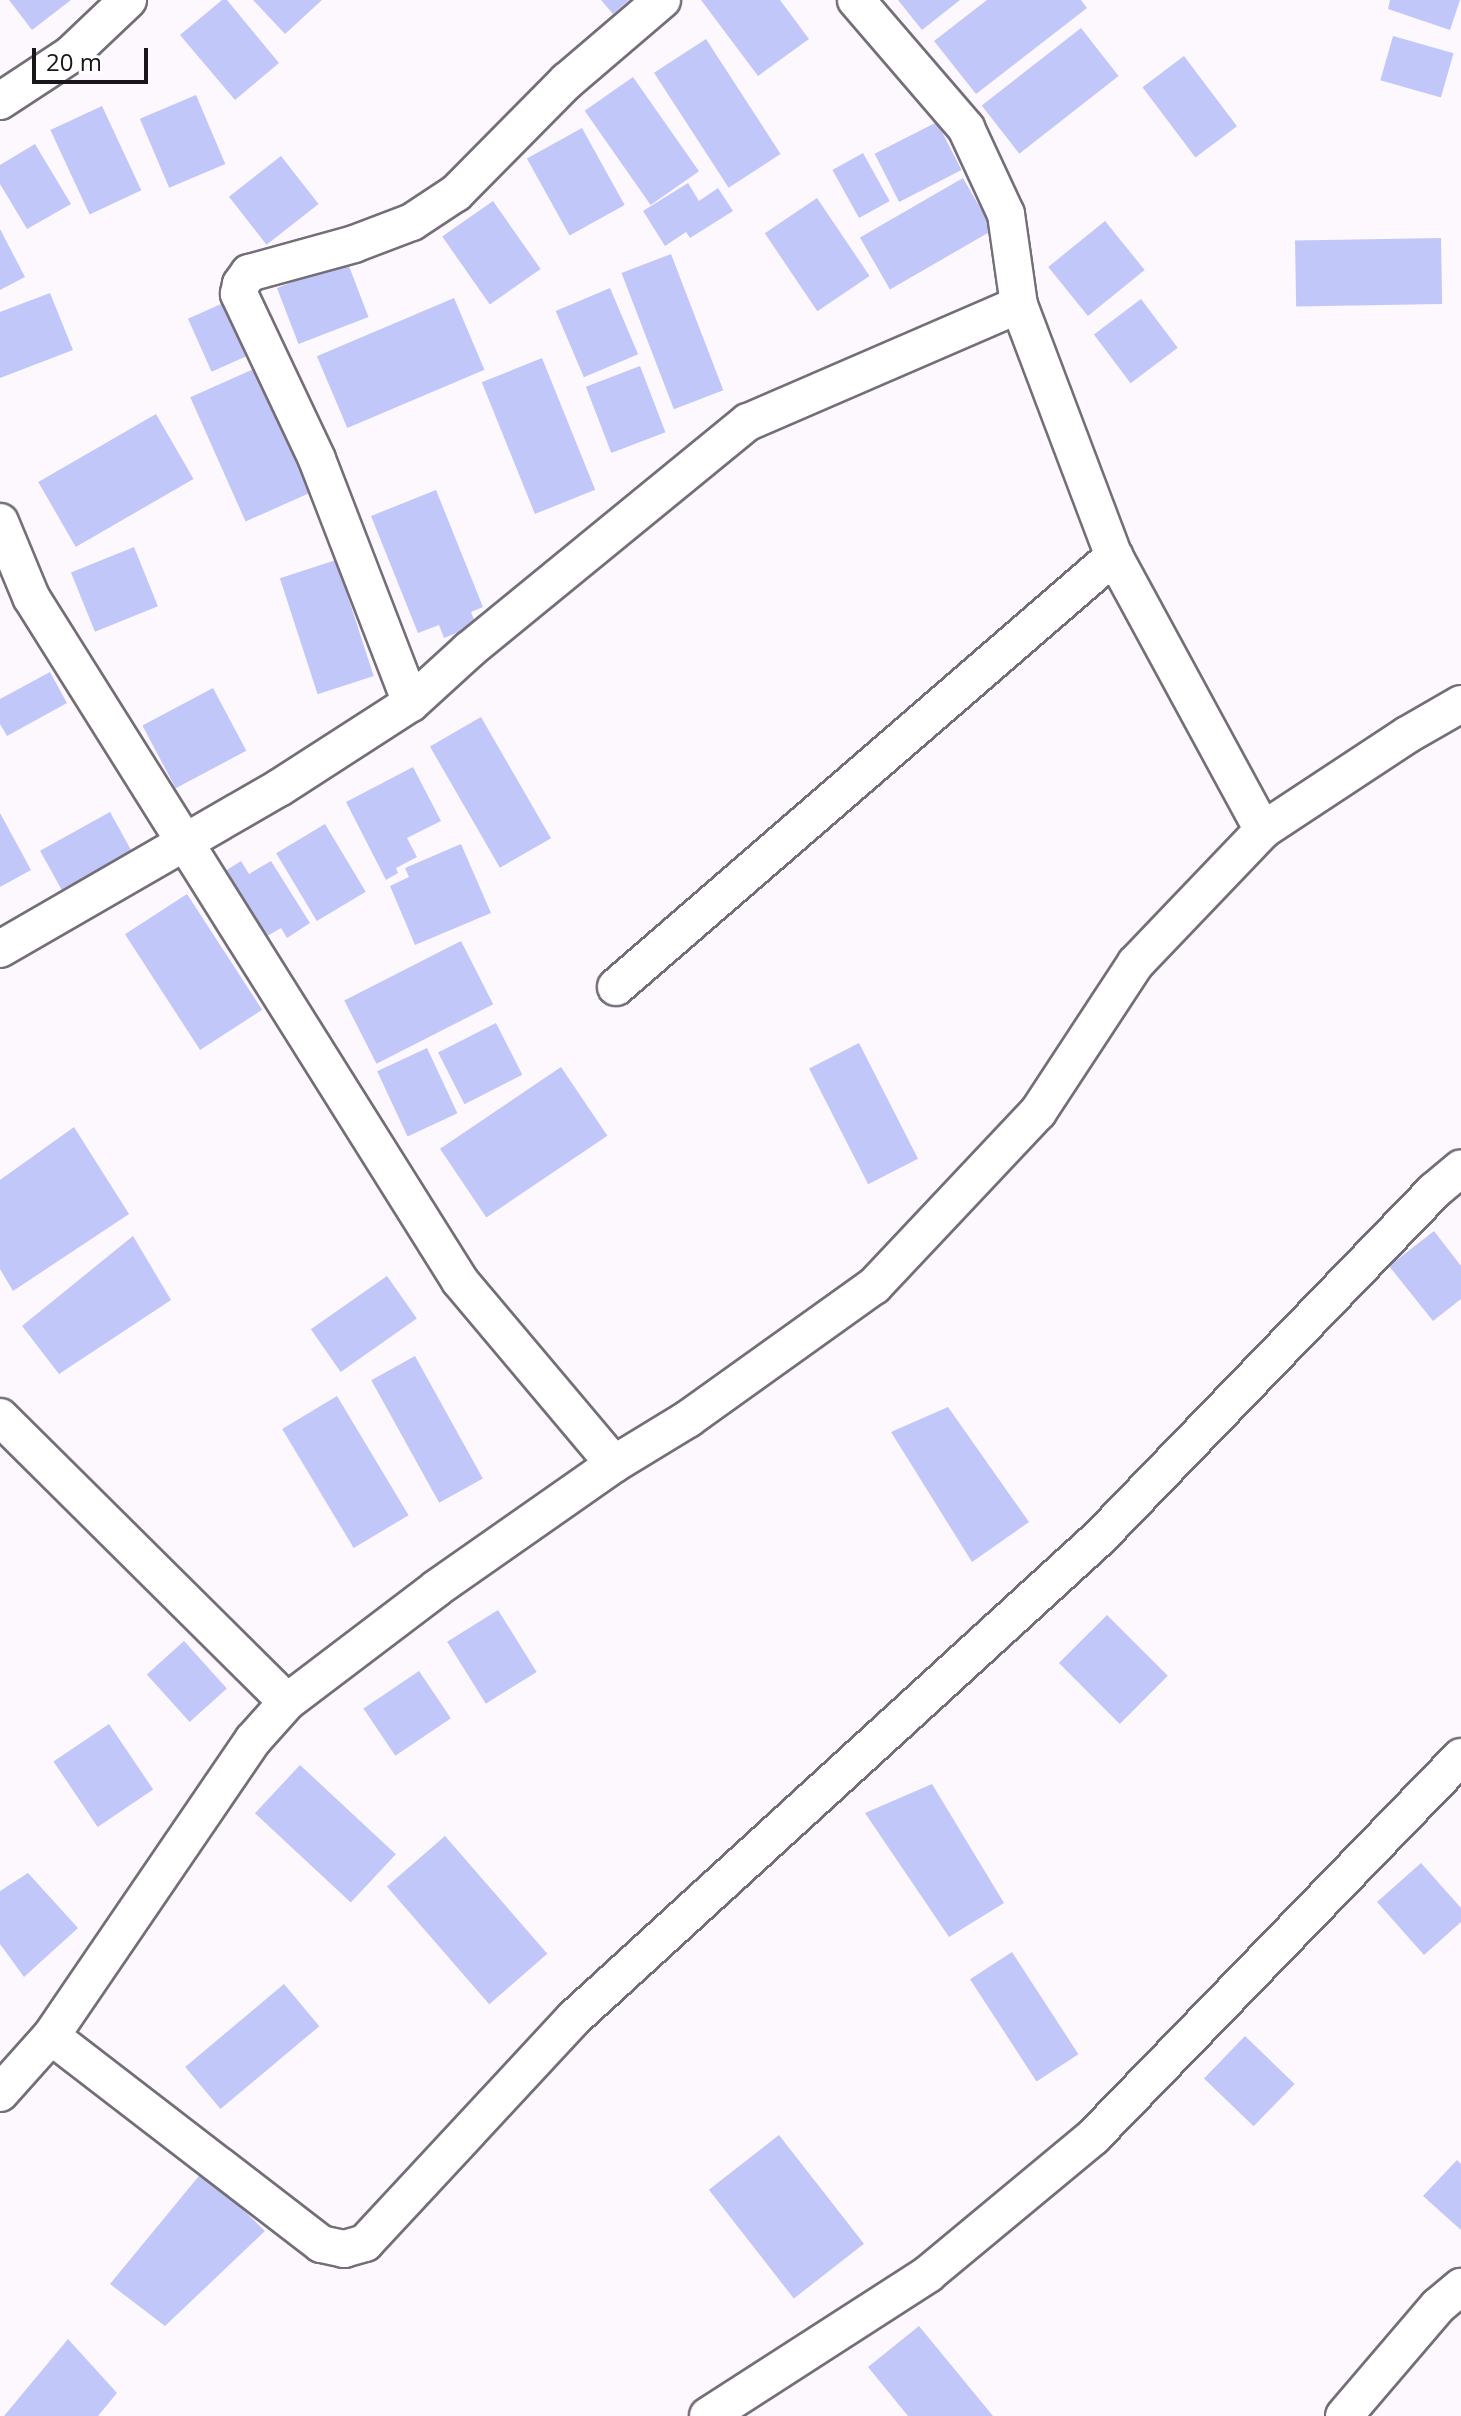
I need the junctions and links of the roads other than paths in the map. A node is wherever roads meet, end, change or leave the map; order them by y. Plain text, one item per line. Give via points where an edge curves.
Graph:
1 (128, 0) edge
2 (662, 0) edge
3 (856, 0) edge
4 (0, 101) edge
5 (1019, 305) junction
6 (0, 522) edge
7 (1114, 556) junction
8 (411, 703) junction
9 (1461, 704) edge
10 (1263, 830) junction
11 (183, 844) junction
12 (0, 949) edge
13 (616, 987) dead end
14 (1461, 1168) edge
15 (1, 1421) edge
16 (614, 1464) junction
17 (287, 1702) junction
18 (1461, 1757) edge
19 (51, 2036) junction
20 (0, 2093) edge
21 (1461, 2287) edge
22 (708, 2416) edge
23 (1344, 2416) edge

1 - 4 street via 70,55
2 - 8 street via 567,81 456,193 423,215 354,244 249,273 241,284 239,294 317,459
3 - 5 street via 966,128 1006,214
5 - 7 street
5 - 8 street via 748,422
6 - 11 street via 31,597
7 - 10 street
7 - 13 street
8 - 11 street
9 - 10 street
10 - 16 street via 1136,963 1038,1112 874,1286 688,1419
11 - 12 street
11 - 16 street via 460,1281
14 - 19 street via 1100,1537 574,2018 365,2243 344,2249 321,2244
15 - 17 street
16 - 17 street
17 - 19 street via 253,1740
18 - 22 street via 1093,2137 928,2274
19 - 20 street
21 - 23 street via 1438,2306

